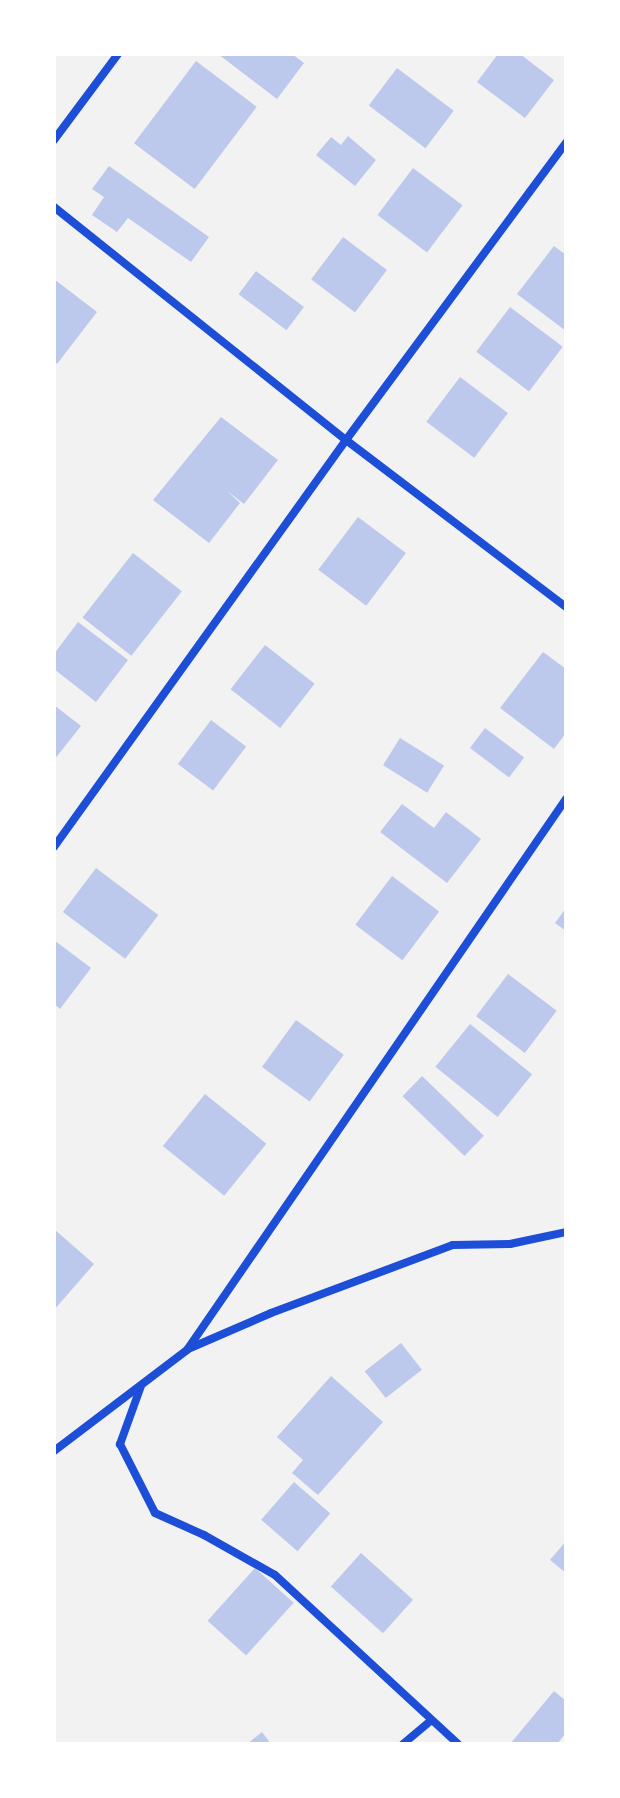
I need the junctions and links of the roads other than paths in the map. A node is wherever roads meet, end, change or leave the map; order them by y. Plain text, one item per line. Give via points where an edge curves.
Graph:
1 (118, 54) edge
2 (54, 140) edge
3 (566, 143) edge
4 (54, 207) edge
5 (346, 440) junction
6 (566, 607) edge
7 (566, 799) edge
8 (54, 847) edge
9 (566, 1232) edge
10 (187, 1350) junction
11 (142, 1383) junction
12 (54, 1451) edge
13 (430, 1721) junction
14 (403, 1744) edge
15 (458, 1744) edge

1 - 2 street
3 - 5 street
4 - 5 street
5 - 6 street
5 - 8 street
7 - 10 street
9 - 10 street via 510,1244 453,1245
10 - 11 street
11 - 12 street
11 - 13 street via 120,1444 155,1513 275,1575
13 - 14 street
13 - 15 street

